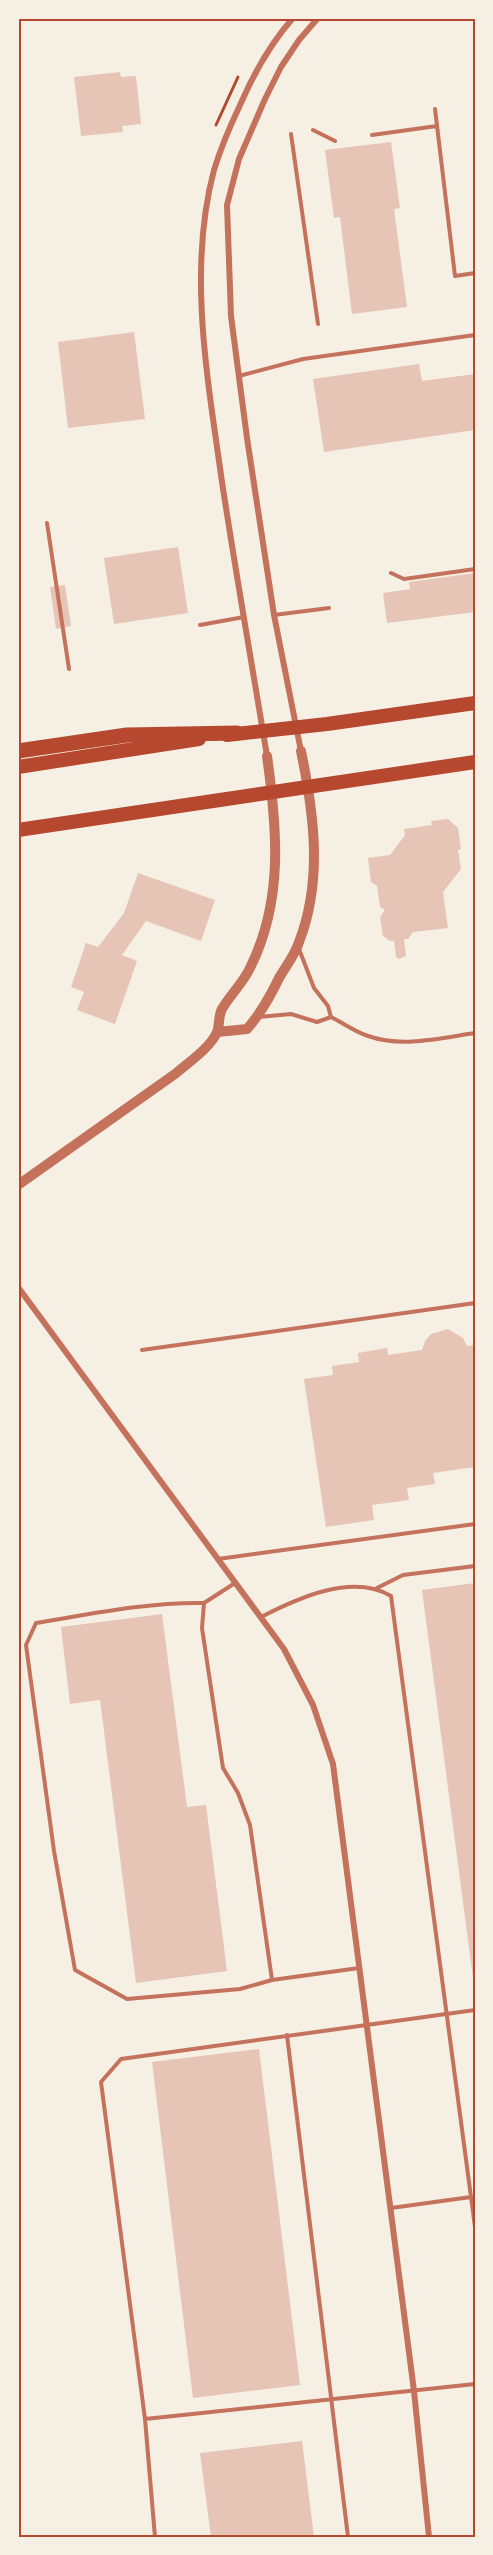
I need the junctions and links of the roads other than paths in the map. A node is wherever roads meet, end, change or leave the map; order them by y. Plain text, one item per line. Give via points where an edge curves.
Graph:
1 (293, 18) edge
2 (318, 18) edge
3 (435, 109) dead end
4 (437, 126) junction
5 (313, 130) dead end
6 (291, 134) dead end
7 (372, 135) dead end
8 (335, 141) dead end
9 (475, 273) edge
10 (318, 324) dead end
11 (475, 335) edge
12 (239, 376) junction
13 (47, 523) dead end
14 (475, 569) edge
15 (391, 573) dead end
16 (329, 608) dead end
17 (274, 615) junction
18 (244, 617) junction
19 (200, 625) dead end
20 (69, 669) dead end
21 (475, 703) edge
22 (297, 727) junction
23 (263, 731) junction
24 (237, 733) junction
25 (18, 751) edge
26 (301, 751) joint
27 (267, 756) joint
28 (475, 762) edge
29 (18, 767) edge
30 (308, 785) junction
31 (272, 791) junction
32 (18, 830) edge
33 (298, 946) junction
34 (257, 1017) junction
35 (331, 1017) junction
36 (217, 1032) junction
37 (475, 1033) edge
38 (18, 1185) edge
39 (18, 1287) edge
40 (475, 1303) edge
41 (142, 1350) dead end
42 (475, 1524) edge
43 (217, 1559) junction
44 (475, 1566) edge
45 (236, 1584) junction
46 (377, 1588) junction
47 (204, 1603) junction
48 (261, 1617) junction
49 (359, 1968) junction
50 (272, 1980) junction
51 (475, 2010) edge
52 (447, 2014) junction
53 (366, 2023) junction
54 (288, 2035) junction
55 (471, 2197) junction
56 (390, 2208) junction
57 (475, 2227) edge
58 (475, 2384) edge
59 (414, 2391) junction
60 (332, 2400) junction
61 (145, 2420) junction
62 (155, 2537) edge
63 (348, 2537) edge
64 (429, 2537) edge

1 - 18 street via 262,58 234,117 214,170 204,238 206,363
2 - 12 street via 281,67 265,99 239,159 227,205 231,316
3 - 4 lane
4 - 7 lane
4 - 9 lane via 455,276
5 - 8 lane
6 - 10 lane
11 - 12 lane via 303,359
12 - 17 street
13 - 20 lane
14 - 15 lane via 404,579
16 - 17 lane
17 - 22 street
18 - 19 lane
18 - 23 street
21 - 22 main road
22 - 23 main road
22 - 26 street
23 - 24 main road
23 - 27 street
24 - 25 highway via 127,735
24 - 29 main road
26 - 30 street
27 - 31 street
28 - 30 main road
30 - 31 main road
30 - 33 street via 314,871
31 - 32 main road
31 - 36 street via 277,846 274,893 250,969 221,1011
33 - 34 street
33 - 35 lane via 314,988
34 - 35 lane via 291,1014 317,1022
34 - 36 street via 247,1029
35 - 37 lane via 367,1036 386,1040 414,1041
36 - 38 street via 175,1074
39 - 43 street
40 - 41 lane
42 - 43 lane
43 - 45 street
44 - 46 lane via 403,1575
45 - 47 lane
45 - 48 street
46 - 48 lane via 344,1588 297,1599
46 - 52 lane via 391,1596
47 - 50 lane via 202,1628 223,1768 250,1825
47 - 50 lane via 182,1602 36,1623 26,1645 75,1971 126,1999 240,1989
48 - 49 street via 298,1673 329,1746
49 - 50 lane
49 - 53 street
51 - 52 lane
52 - 53 lane
52 - 55 lane
53 - 54 lane
53 - 56 street
54 - 60 lane
54 - 61 lane via 121,2058 102,2082
55 - 56 lane
55 - 57 lane
56 - 59 street
58 - 59 lane
59 - 60 lane
59 - 64 street
60 - 61 lane
60 - 63 lane
61 - 62 lane

